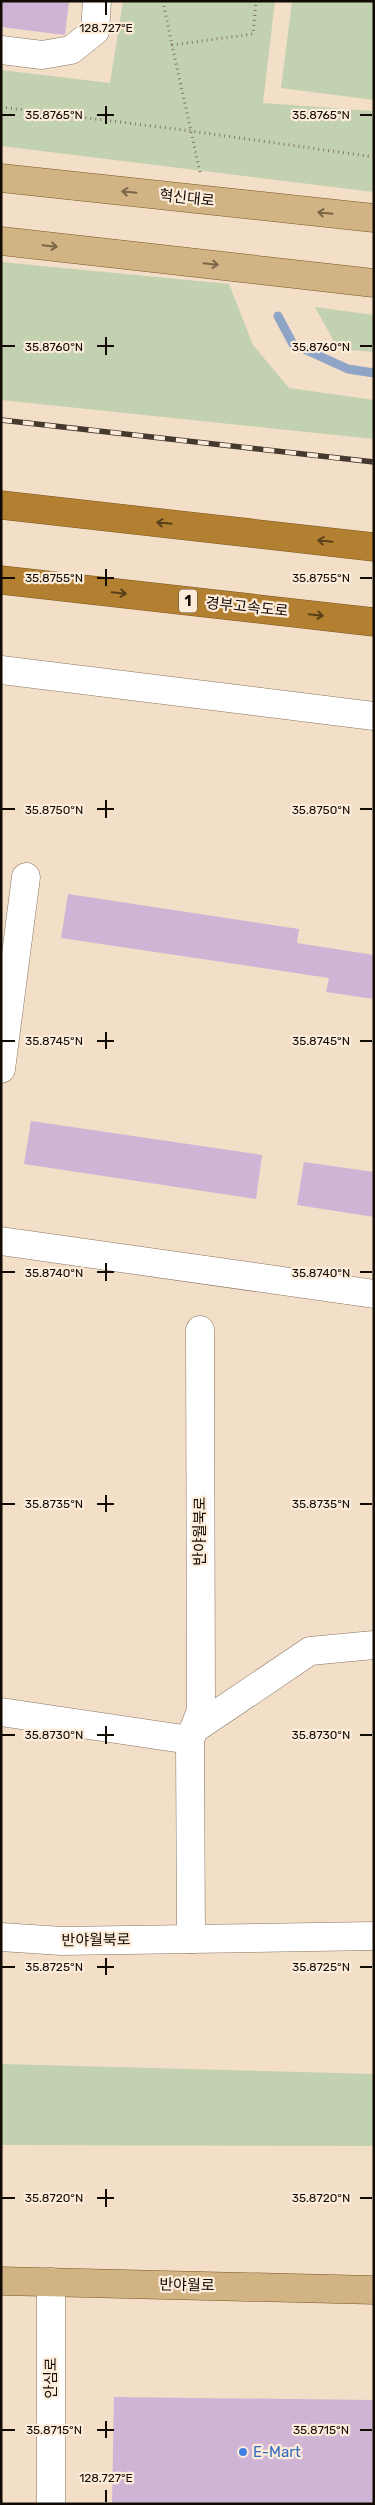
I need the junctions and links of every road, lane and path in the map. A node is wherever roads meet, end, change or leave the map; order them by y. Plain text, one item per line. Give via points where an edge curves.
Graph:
1 (97, 1) edge
2 (162, 1) edge
3 (256, 1) edge
4 (172, 45) junction
5 (1, 50) edge
6 (1, 107) edge
7 (191, 130) junction
8 (374, 157) edge
9 (1, 178) edge
10 (205, 200) junction
11 (374, 218) edge
12 (1, 241) edge
13 (374, 283) edge
14 (1, 505) edge
15 (374, 547) edge
16 (1, 580) edge
17 (374, 622) edge
18 (1, 670) edge
19 (374, 716) edge
20 (26, 877) dead end
21 (1, 1069) edge
22 (1, 1240) edge
23 (374, 1294) edge
24 (200, 1330) dead end
25 (374, 1644) edge
26 (1, 1712) edge
27 (191, 1735) junction
28 (374, 1936) edge
29 (1, 1938) edge
30 (191, 1939) junction
31 (1, 2281) edge
32 (51, 2282) junction
33 (374, 2290) edge
34 (51, 2504) edge

1 - 5 street via 95,32 71,50 42,55
2 - 4 path
3 - 4 path via 253,34
4 - 7 path
6 - 7 path
7 - 8 path
7 - 10 path
10 -> 9 main road, 혁신대로
11 -> 10 main road, 혁신대로
12 -> 13 main road
15 -> 14 highway
16 -> 17 highway, 경부고속도로 / 1
18 - 19 street
20 - 21 street
22 - 23 street
24 - 27 street, 반야월북로 via 201,1710
25 - 27 street via 310,1651
26 - 27 street
27 - 30 street, 반야월북로
28 - 30 street, 반야월북로
29 - 30 street, 반야월북로 via 62,1941
31 - 32 main road, 반야월로
32 - 33 main road, 반야월로
32 - 34 street, 안심로

